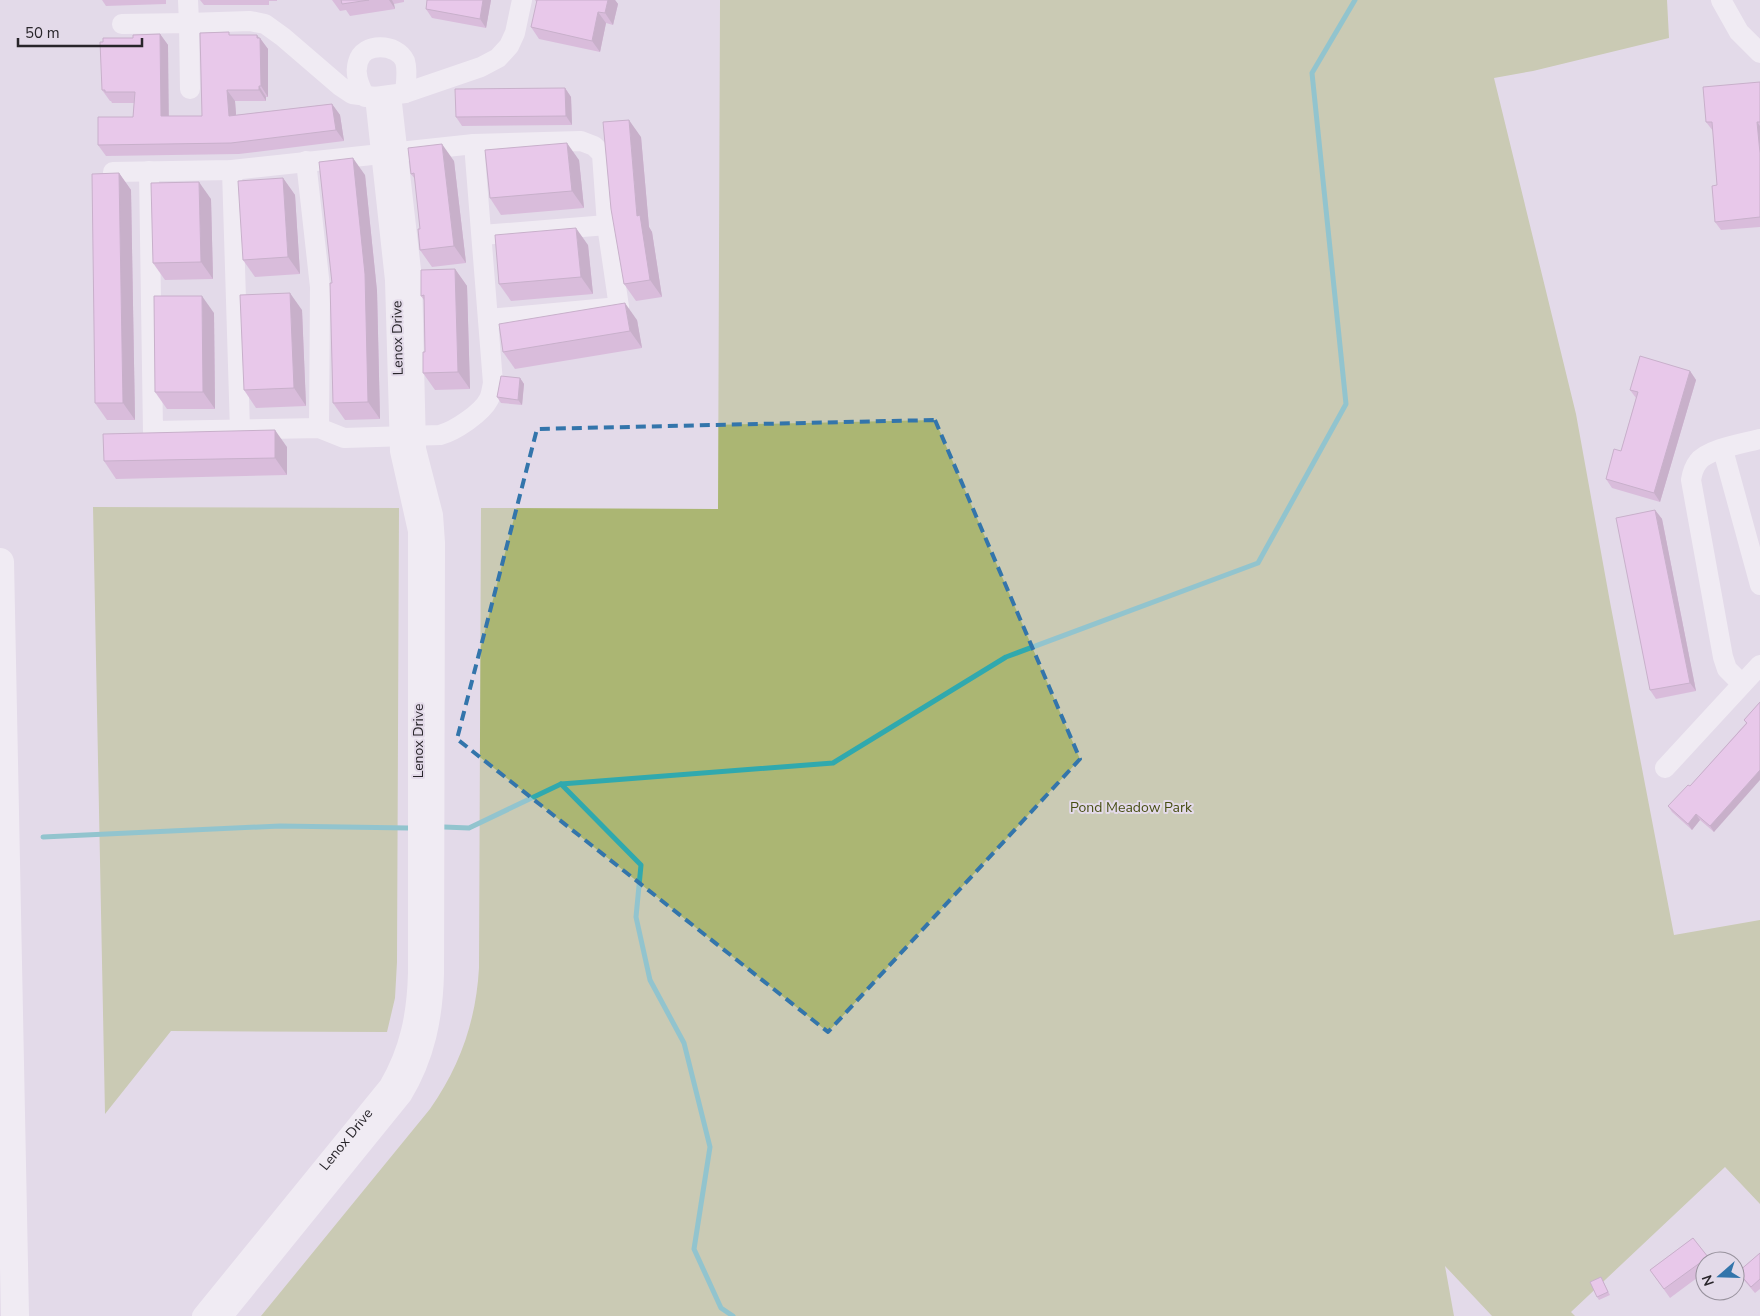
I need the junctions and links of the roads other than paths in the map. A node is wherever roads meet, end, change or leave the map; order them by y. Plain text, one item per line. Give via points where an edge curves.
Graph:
1 (188, 0) edge
2 (522, 0) edge
3 (1721, 0) edge
4 (189, 23) junction
5 (122, 24) dead end
6 (1760, 53) edge
7 (190, 89) dead end
8 (384, 95) junction
9 (474, 144) junction
10 (390, 152) junction
11 (306, 161) junction
12 (232, 170) junction
13 (149, 171) junction
14 (112, 172) edge
15 (607, 225) junction
16 (482, 235) junction
17 (488, 318) junction
18 (319, 428) junction
19 (240, 430) junction
20 (407, 436) junction
21 (1760, 439) edge
22 (1722, 450) junction
23 (0, 562) edge
24 (1760, 585) edge
25 (1760, 665) edge
26 (1742, 684) junction
27 (1665, 768) dead end
28 (226, 1305) edge
29 (15, 1316) edge
30 (202, 1316) edge

1 - 4 street
2 - 8 street via 515,33 498,58 481,67
3 - 6 street via 1739,32
4 - 5 street
4 - 7 street
4 - 8 street via 250,21 265,24 352,94
8 - 10 street, Lenox Drive
9 - 10 street
9 - 15 street via 581,141 594,146 602,154
9 - 16 street
10 - 11 street
10 - 20 street, Lenox Drive via 395,280
11 - 12 street
11 - 18 street via 320,287
12 - 13 street
12 - 19 street
13 - 14 street
13 - 19 street via 153,431
15 - 16 street
15 - 17 street via 619,307
16 - 17 street
17 - 20 street via 493,383 489,400 480,411 450,433
18 - 19 street
18 - 20 street via 344,438
20 - 28 street, Lenox Drive via 418,460 434,529 427,634 426,973 405,1055 369,1124
21 - 22 street
22 - 24 street
22 - 26 street via 1697,462 1691,487 1723,657 1727,669
23 - 29 highway
25 - 26 street
26 - 27 street
28 - 30 street, Lenox Drive

